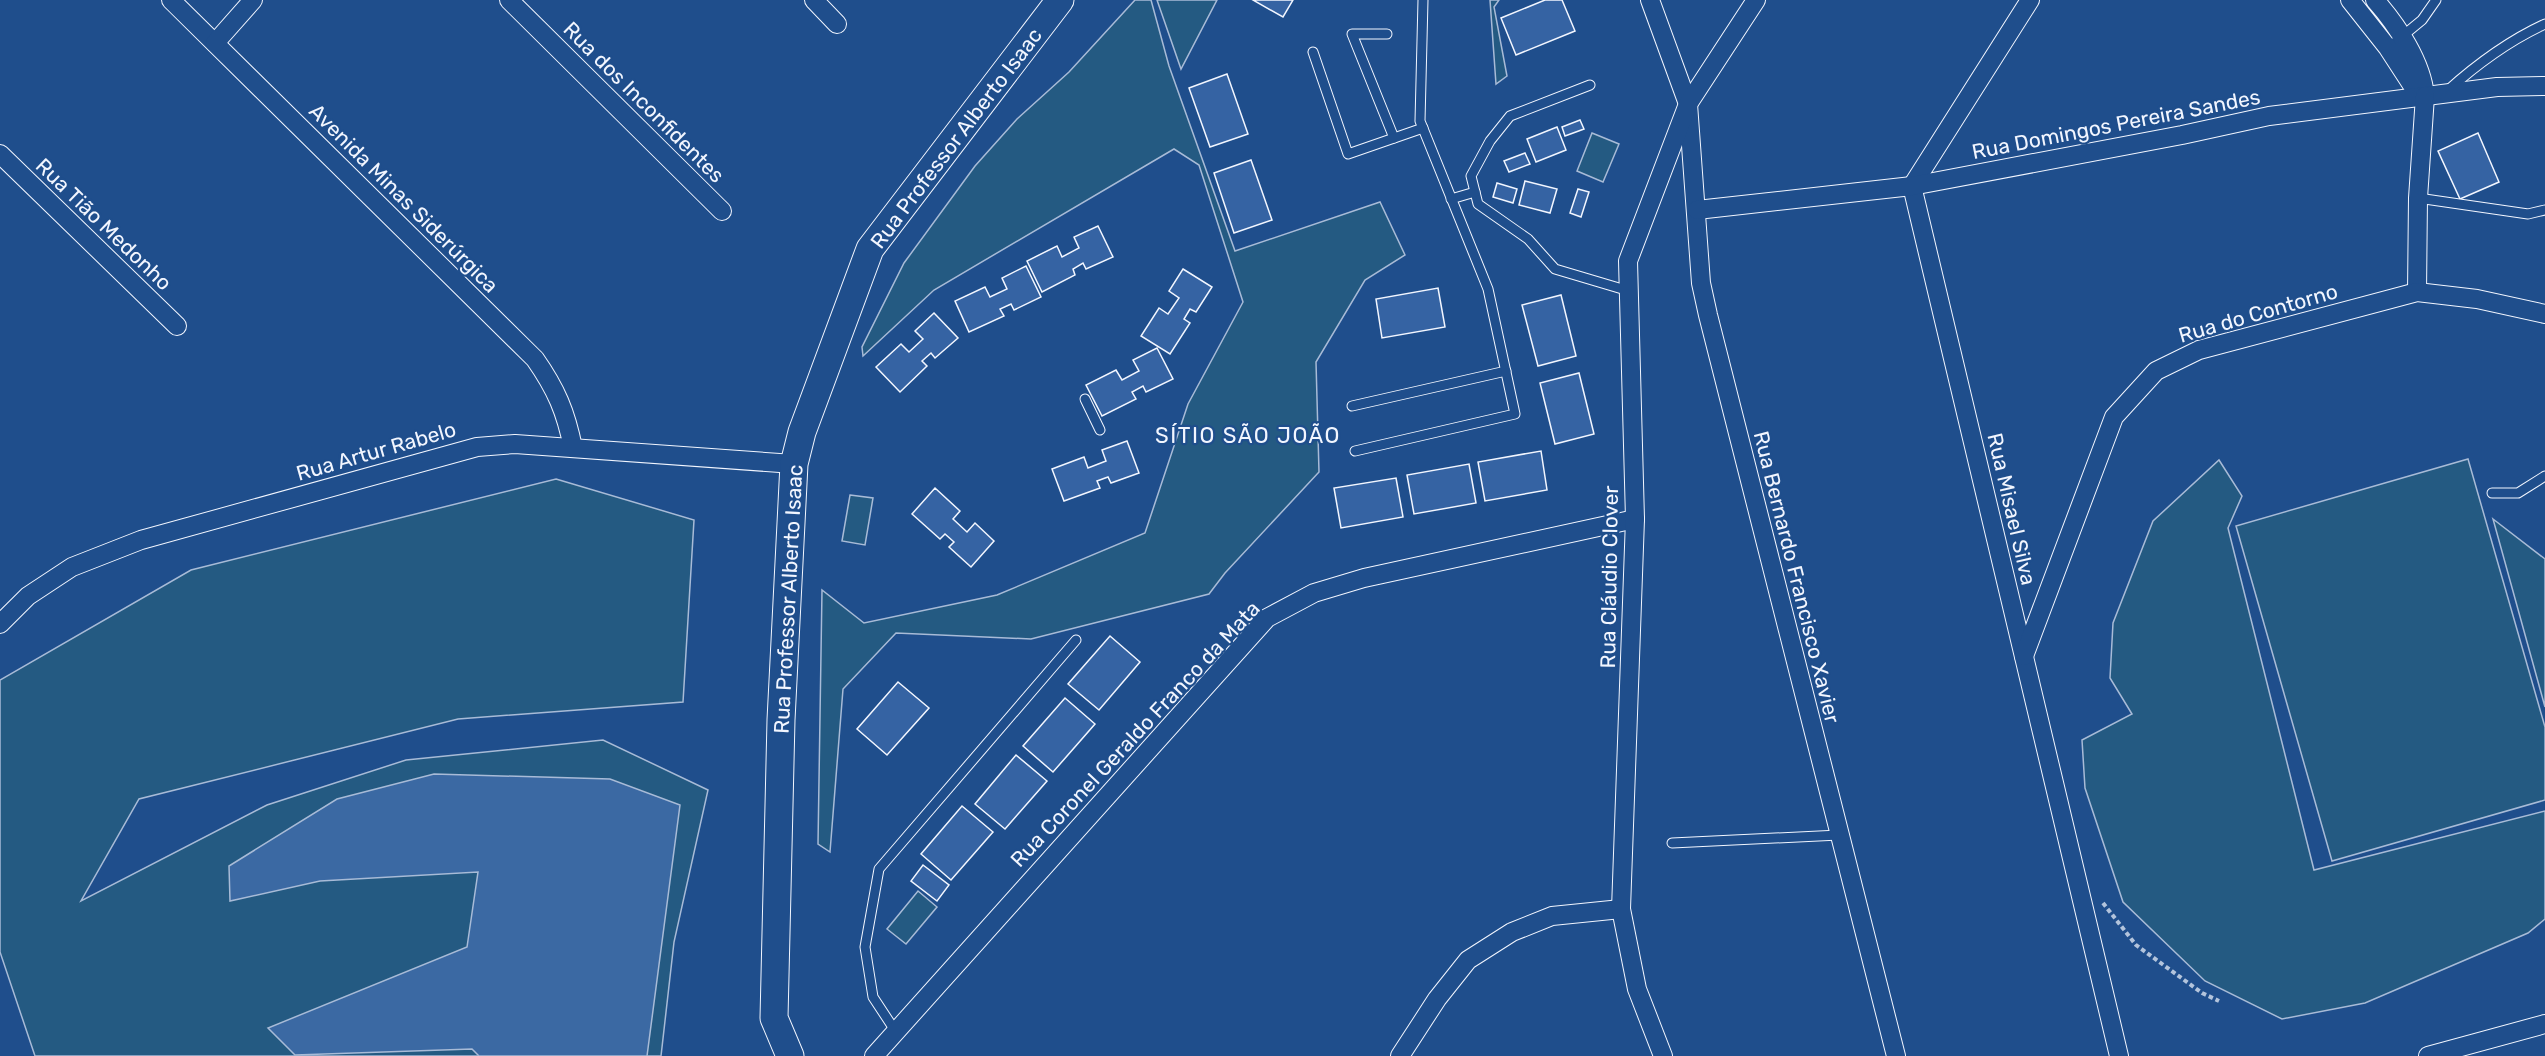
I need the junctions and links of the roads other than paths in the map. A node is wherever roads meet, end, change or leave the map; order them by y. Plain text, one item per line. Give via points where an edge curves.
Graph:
1 (171, 0) edge
2 (253, 0) edge
3 (509, 0) edge
4 (814, 0) edge
5 (1060, 0) edge
6 (1423, 0) edge
7 (1650, 0) edge
8 (1756, 0) edge
9 (2030, 0) edge
10 (2350, 0) edge
11 (2375, 0) edge
12 (2436, 0) edge
13 (837, 24) dead end
14 (2545, 24) edge
15 (1388, 34) dead end
16 (215, 43) junction
17 (2395, 43) junction
18 (1313, 52) dead end
19 (1590, 85) dead end
20 (2545, 86) edge
21 (2445, 93) junction
22 (2425, 96) junction
23 (1688, 104) junction
24 (1423, 128) junction
25 (1394, 138) junction
26 (0, 154) edge
27 (1912, 186) junction
28 (1475, 192) junction
29 (2418, 198) junction
30 (1451, 199) junction
31 (1697, 210) junction
32 (2545, 210) edge
33 (722, 211) dead end
34 (1629, 291) junction
35 (2417, 292) junction
36 (2545, 314) edge
37 (177, 326) dead end
38 (1506, 371) junction
39 (1085, 399) dead end
40 (1352, 406) dead end
41 (1100, 430) dead end
42 (573, 448) junction
43 (1355, 451) dead end
44 (794, 464) junction
45 (2545, 476) edge
46 (2492, 494) dead end
47 (1635, 519) junction
48 (0, 624) edge
49 (1076, 640) dead end
50 (2024, 656) junction
51 (1839, 835) junction
52 (1672, 843) dead end
53 (1621, 909) junction
54 (2545, 1024) edge
55 (896, 1032) junction
56 (790, 1056) edge
57 (874, 1056) edge
58 (1400, 1056) edge
59 (1663, 1056) edge
60 (1896, 1056) edge
61 (2119, 1056) edge
62 (2428, 1056) edge

1 - 16 street, Avenida Minas Siderúrgica
2 - 16 street
3 - 33 street, Rua dos Inconfidentes
4 - 13 street
5 - 44 main road, Rua Professor Alberto Isaac via 870,249 802,432
6 - 24 lane
7 - 23 street, Rua Bernardo Francisco Xavier
8 - 23 street, Rua Cláudio Clover
9 - 27 street
10 - 17 street
11 - 17 street
12 - 17 lane via 2422,20
14 - 21 lane via 2483,60
15 - 25 lane via 1352,34
16 - 42 street, Avenida Minas Siderúrgica via 535,359 568,418
17 - 22 street via 2414,88
18 - 25 lane via 1348,154
19 - 28 lane via 1510,116 1490,141 1471,176
20 - 21 street, Rua Domingos Pereira Sandes
21 - 22 street, Rua Domingos Pereira Sandes
22 - 27 street, Rua Domingos Pereira Sandes via 2269,116
22 - 29 street
23 - 31 street, Rua Bernardo Francisco Xavier
23 - 34 street, Rua Cláudio Clover via 1628,261
24 - 25 lane
24 - 30 lane
26 - 37 street, Rua Tião Medonho
27 - 31 street, Rua Domingos Pereira Sandes
27 - 50 street, Rua Misael Silva
28 - 30 lane
28 - 34 lane via 1478,204 1528,239 1555,269
29 - 32 lane via 2528,214
29 - 35 street
30 - 38 lane via 1488,289
31 - 51 street, Rua Bernardo Francisco Xavier via 1701,282 1708,315
34 - 47 street, Rua Cláudio Clover
35 - 36 street, Rua do Contorno via 2477,299
35 - 50 street, Rua do Contorno via 2199,350 2156,370 2114,417
38 - 40 lane
38 - 43 lane via 1515,414
39 - 41 lane
42 - 44 street, Rua Artur Rabelo
42 - 48 street, Rua Artur Rabelo via 514,444 477,447 141,540 72,567 28,596
44 - 56 main road, Rua Professor Alberto Isaac via 781,720 774,1018
45 - 46 lane via 2518,493
47 - 53 street, Rua Cláudio Clover
47 - 55 street, Rua Coronel Geraldo Franco da Mata via 1364,578 1314,593 1267,618
49 - 55 lane via 879,869 865,946 873,997
50 - 61 street, Rua Misael Silva
51 - 52 lane
51 - 60 street, Rua Bernardo Francisco Xavier
53 - 58 street via 1552,916 1512,932 1468,960
53 - 59 street, Rua Cláudio Clover via 1637,989
54 - 62 street
55 - 57 street, Rua Coronel Geraldo Franco da Mata

